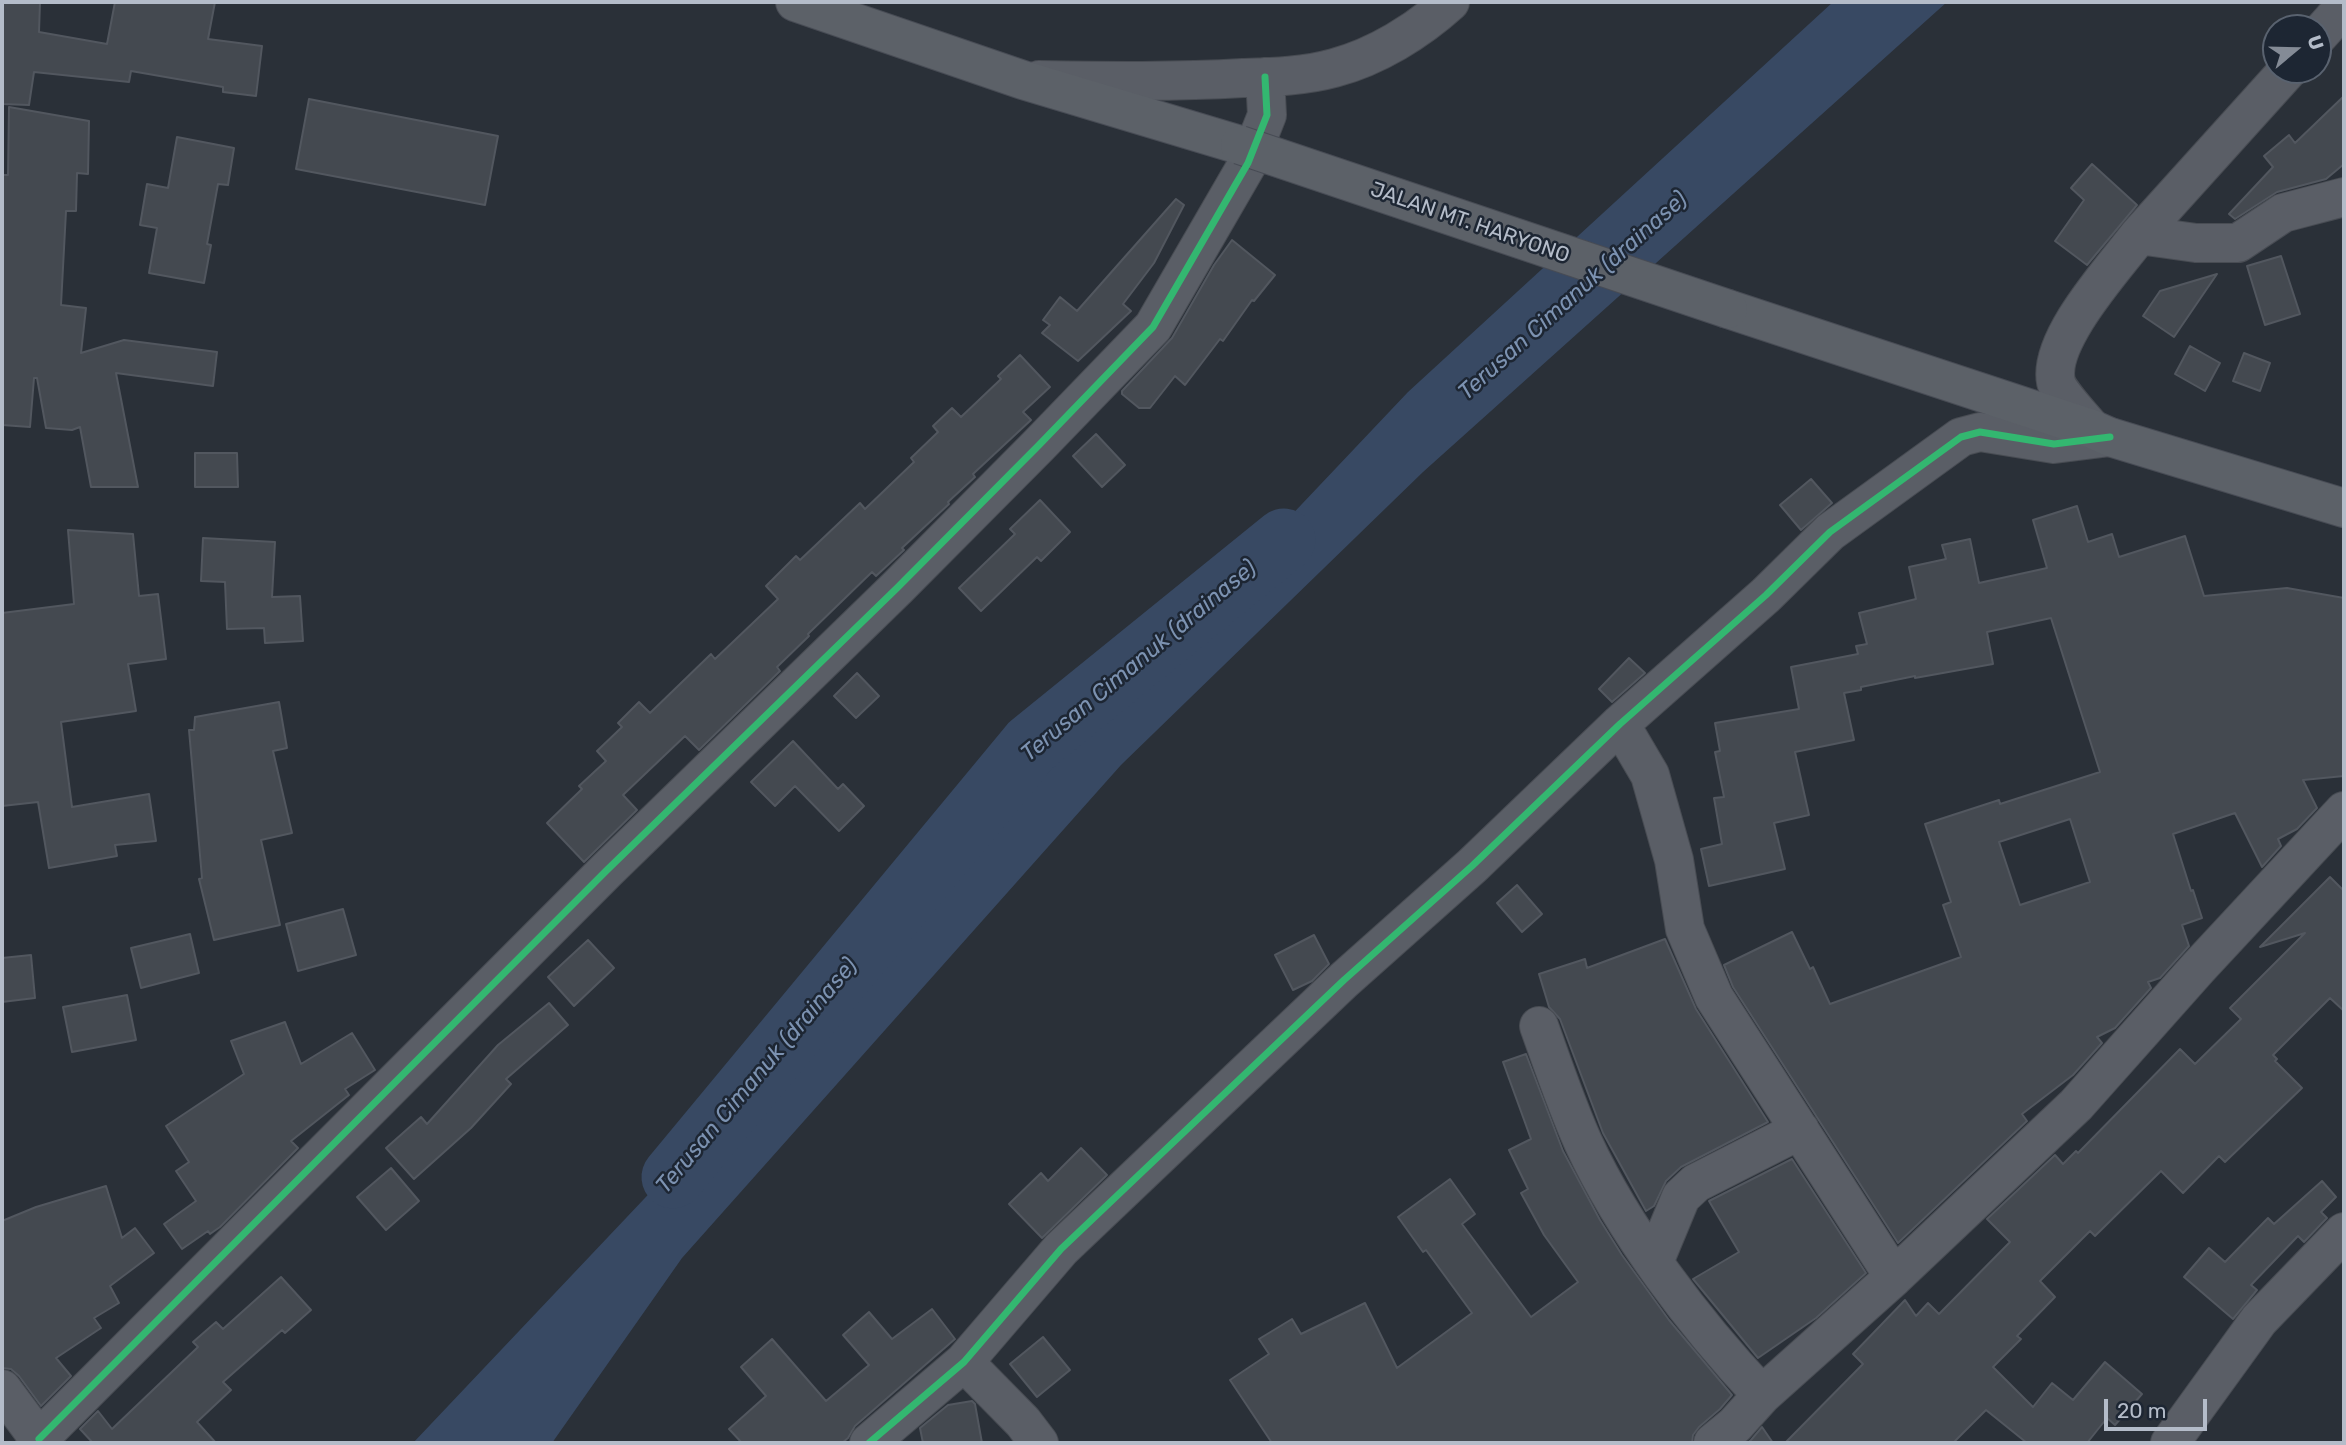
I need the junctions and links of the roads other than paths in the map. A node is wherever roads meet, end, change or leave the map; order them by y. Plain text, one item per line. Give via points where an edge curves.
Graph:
1 (795, 2) edge
2 (1450, 2) edge
3 (2344, 7) edge
4 (2332, 20) edge
5 (1265, 77) junction
6 (1023, 80) junction
7 (2275, 84) edge
8 (2344, 197) edge
9 (2139, 235) junction
10 (2101, 433) junction
11 (2344, 508) edge
12 (1620, 724) junction
13 (2344, 811) edge
14 (1539, 1026) dead end
15 (1800, 1130) junction
16 (2344, 1232) edge
17 (1654, 1262) junction
18 (1894, 1278) junction
19 (964, 1362) junction
20 (2, 1389) edge
21 (1762, 1395) junction
22 (37, 1441) edge
23 (869, 1443) edge
24 (1039, 1443) edge
25 (1713, 1443) edge
26 (2170, 1443) edge

1 - 6 main road, JALAN MT. HARYONO
2 - 5 street via 1379,50 1334,68
3 - 4 street
5 - 6 street via 1183,82
5 - 22 street via 1267,116 1248,163 1153,327 897,588 597,879
6 - 10 main road, JALAN MT. HARYONO, bridge via 1240,145
7 - 9 street
8 - 9 street via 2283,214 2238,243
9 - 10 street via 2064,337 2056,365 2056,384
10 - 11 main road, JALAN MT. HARYONO
10 - 12 street via 2054,444 1980,432 1961,437 1830,532
12 - 15 street via 1650,775 1675,860 1685,929 1701,968 1714,997
12 - 19 street via 1061,1249
13 - 18 street via 2076,1105
14 - 17 street via 1583,1142
15 - 17 street via 1688,1190
15 - 18 street
16 - 26 street via 2259,1320
17 - 21 street via 1724,1354
18 - 21 street
19 - 23 street
19 - 24 street
20 - 22 street
21 - 25 street

